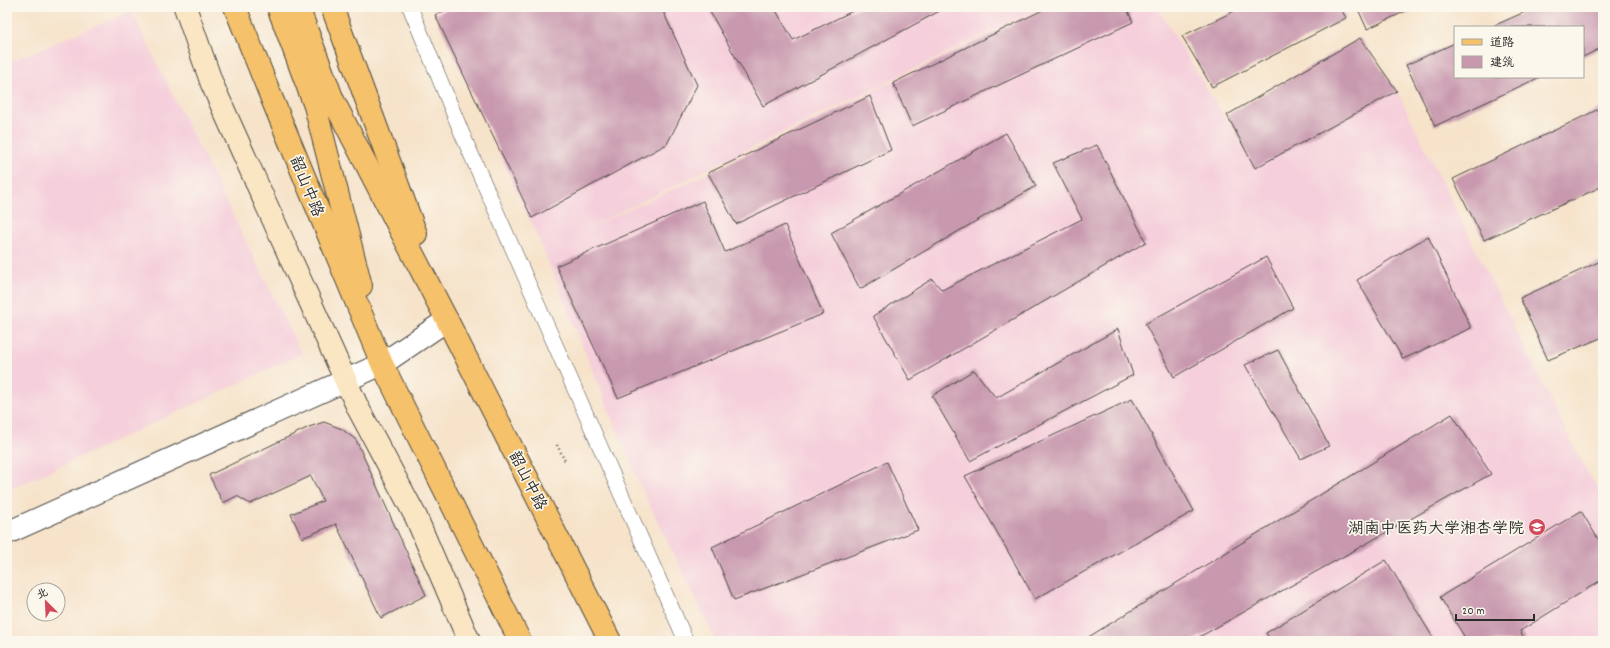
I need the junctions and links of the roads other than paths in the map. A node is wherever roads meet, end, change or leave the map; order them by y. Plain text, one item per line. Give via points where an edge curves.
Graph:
1 (185, 7) edge
2 (235, 7) edge
3 (278, 7) edge
4 (298, 7) edge
5 (332, 7) edge
6 (410, 7) edge
7 (324, 103) junction
8 (447, 320) junction
9 (382, 364) junction
10 (345, 380) junction
11 (7, 533) edge
12 (469, 641) edge
13 (520, 641) edge
14 (610, 641) edge
15 (686, 641) edge

1 - 10 street via 212,84
2 - 9 main road, 韶山中路
3 - 7 main road
4 - 7 main road
5 - 8 main road, 韶山中路
6 - 15 lane via 463,136
7 - 8 main road, 韶山中路
7 - 9 main road, 韶山中路
8 - 9 street
8 - 14 main road, 韶山中路
9 - 10 street
9 - 13 main road, 韶山中路
10 - 11 street
10 - 12 street via 416,517

